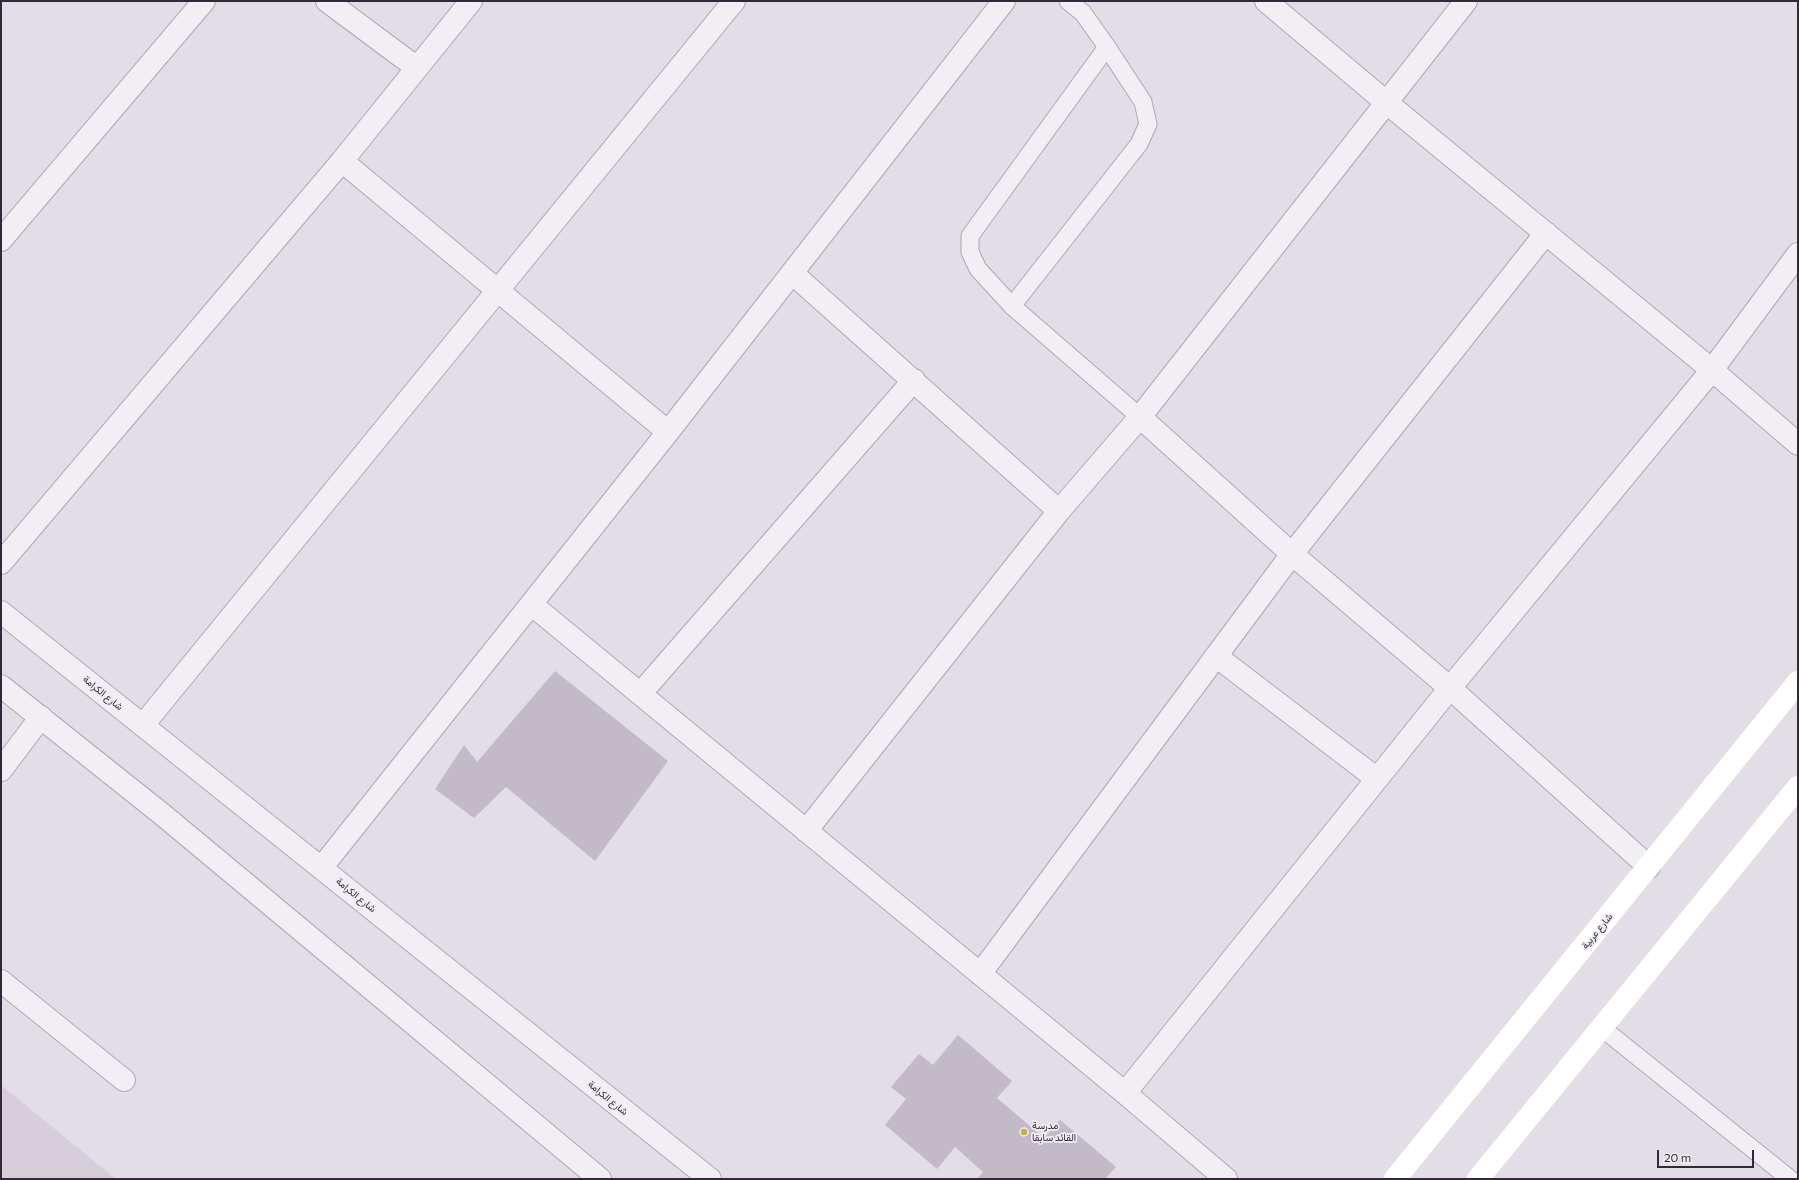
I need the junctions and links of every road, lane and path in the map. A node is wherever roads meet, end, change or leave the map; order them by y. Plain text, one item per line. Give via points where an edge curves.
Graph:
1 (204, 1) edge
2 (327, 1) edge
3 (471, 1) edge
4 (734, 1) edge
5 (1004, 1) edge
6 (1068, 1) edge
7 (1266, 1) edge
8 (1466, 1) edge
9 (1107, 47) junction
10 (417, 68) junction
11 (1387, 103) junction
12 (342, 161) junction
13 (1546, 233) junction
14 (1, 240) edge
15 (1798, 254) edge
16 (792, 273) junction
17 (497, 290) junction
18 (1012, 306) junction
19 (1712, 370) junction
20 (914, 380) junction
21 (1140, 417) junction
22 (668, 432) junction
23 (1798, 444) edge
24 (1059, 511) junction
25 (1292, 554) junction
26 (1, 563) edge
27 (531, 604) junction
28 (1, 612) edge
29 (1216, 656) junction
30 (1798, 682) edge
31 (1, 686) edge
32 (1450, 688) junction
33 (640, 694) junction
34 (41, 717) junction
35 (143, 725) junction
36 (1, 770) edge
37 (1377, 779) junction
38 (1798, 787) edge
39 (806, 831) junction
40 (1649, 867) junction
41 (322, 868) junction
42 (980, 974) junction
43 (1, 981) edge
44 (1602, 1028) junction
45 (124, 1080) dead end
46 (1124, 1093) junction
47 (600, 1179) edge
48 (710, 1179) edge
49 (1226, 1179) edge
50 (1395, 1179) edge
51 (1478, 1179) edge
52 (1790, 1179) edge

1 - 14 street
2 - 10 street
3 - 10 street
4 - 17 street
5 - 16 street
6 - 9 lane via 1083,13
7 - 11 street
8 - 11 street
9 - 18 lane via 1144,102 1148,124 1139,144
9 - 18 lane via 970,236 970,252 978,269
10 - 12 street
11 - 13 street
11 - 21 street
12 - 17 street
12 - 26 street
13 - 19 street
13 - 25 street
15 - 19 street
16 - 20 street
16 - 22 street
17 - 22 street
17 - 35 street
18 - 21 lane
19 - 23 street
19 - 32 street
20 - 24 street
20 - 33 street
21 - 24 street
21 - 25 street
22 - 27 street
24 - 39 street
25 - 29 street
25 - 32 street
27 - 33 street
27 - 41 street
28 - 35 street, شارع الكرامة
29 - 37 street
29 - 42 street
30 - 40 main road, شارع عربية
31 - 34 street
32 - 37 street
32 - 40 street
33 - 39 street
34 - 36 street
34 - 47 street via 163,815
35 - 41 street, شارع الكرامة
37 - 46 street
38 - 44 main road
39 - 42 street
40 - 50 main road, شارع عربية
41 - 48 street, شارع الكرامة
42 - 46 street
43 - 45 street
44 - 51 main road
44 - 52 lane
46 - 49 street

